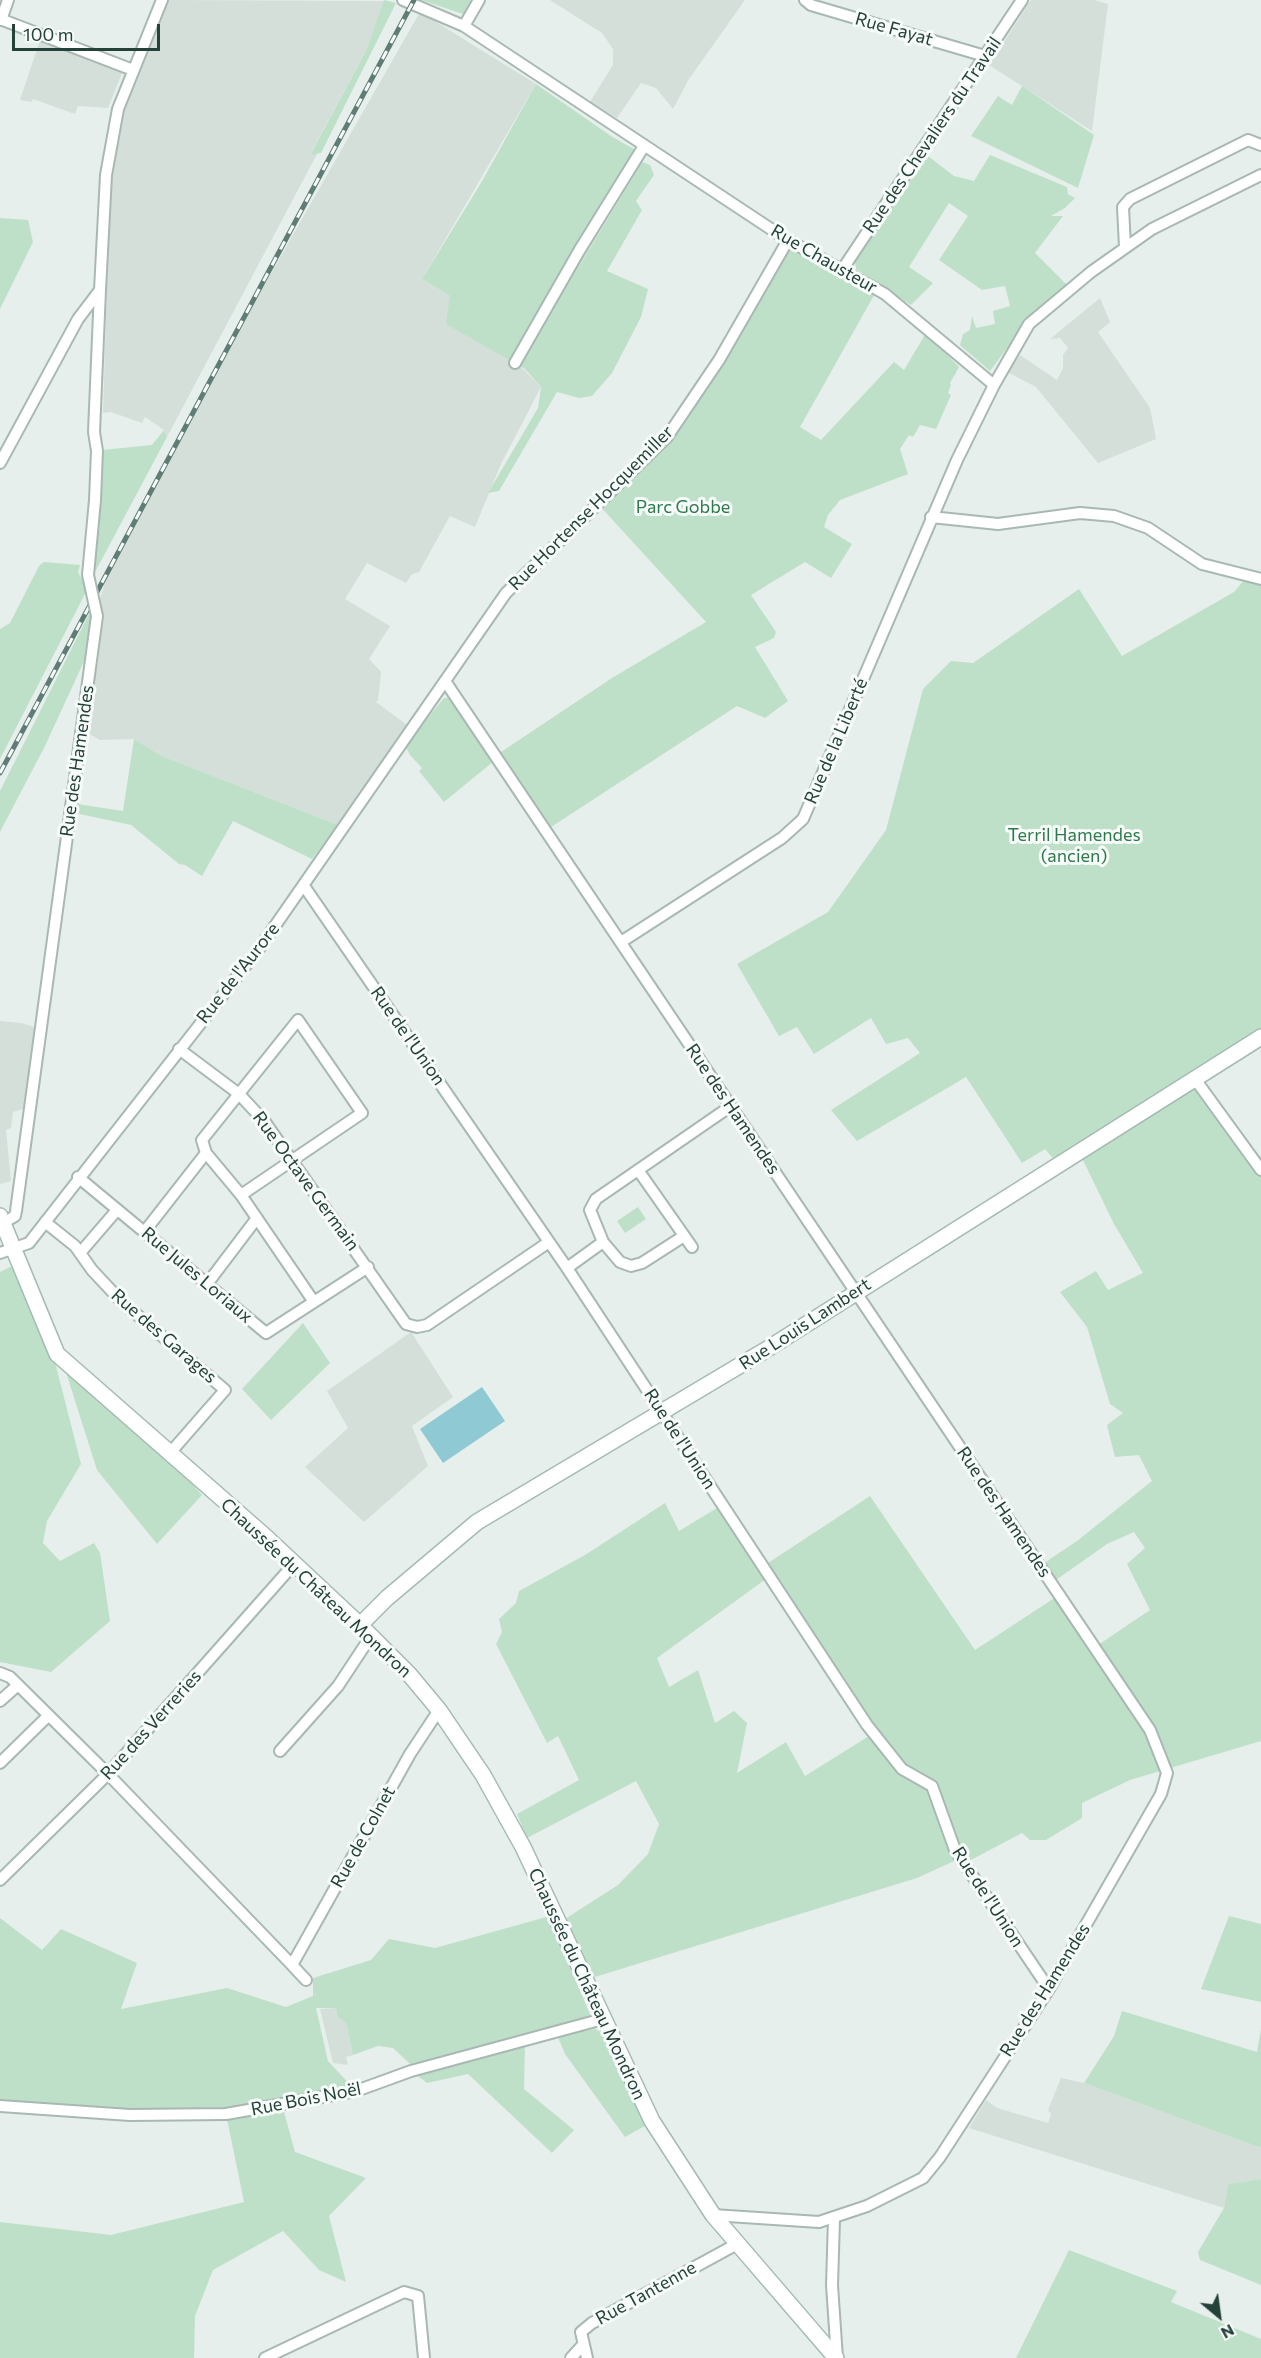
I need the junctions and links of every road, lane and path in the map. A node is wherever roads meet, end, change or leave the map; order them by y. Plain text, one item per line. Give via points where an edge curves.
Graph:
1 (8, 0) edge
2 (162, 0) edge
3 (402, 0) edge
4 (479, 0) edge
5 (805, 0) edge
6 (1022, 0) edge
7 (1, 20) edge
8 (464, 27) junction
9 (985, 56) junction
10 (133, 70) junction
11 (1261, 145) edge
12 (644, 146) junction
13 (1261, 175) edge
14 (788, 240) junction
15 (1125, 247) junction
16 (842, 270) junction
17 (100, 290) junction
18 (515, 363) dead end
19 (994, 385) junction
20 (0, 463) edge
21 (931, 517) junction
22 (1261, 579) edge
23 (445, 681) junction
24 (304, 886) junction
25 (621, 942) junction
26 (1261, 1037) edge
27 (179, 1049) junction
28 (1195, 1079) junction
29 (239, 1094) junction
30 (731, 1106) junction
31 (206, 1153) junction
32 (294, 1160) junction
33 (638, 1170) junction
34 (1261, 1170) edge
35 (78, 1177) junction
36 (241, 1195) junction
37 (117, 1210) junction
38 (257, 1218) junction
39 (1, 1220) edge
40 (45, 1221) junction
41 (145, 1231) junction
42 (684, 1236) junction
43 (549, 1242) junction
44 (603, 1242) junction
45 (692, 1247) dead end
46 (7, 1251) edge
47 (80, 1253) junction
48 (368, 1267) junction
49 (567, 1268) junction
50 (207, 1284) junction
51 (857, 1291) junction
52 (314, 1302) junction
53 (663, 1413) junction
54 (170, 1453) junction
55 (294, 1564) junction
56 (366, 1630) junction
57 (0, 1673) edge
58 (18, 1685) junction
59 (0, 1701) edge
60 (439, 1710) junction
61 (48, 1716) junction
62 (280, 1751) dead end
63 (0, 1763) edge
64 (108, 1774) junction
65 (0, 1880) edge
66 (292, 1965) junction
67 (306, 1980) dead end
68 (1049, 1989) junction
69 (603, 2019) junction
70 (0, 2106) edge
71 (713, 2215) junction
72 (834, 2218) junction
73 (737, 2244) junction
74 (582, 2346) junction
75 (265, 2358) edge
76 (423, 2358) edge
77 (571, 2358) edge
78 (587, 2358) edge
79 (837, 2358) edge

1 - 7 street
2 - 10 street, Rue des Hamendes
3 - 8 street, Rue Chausteur
4 - 8 street
5 - 9 street, Rue Fayat
6 - 9 street, Rue des Chevaliers du Travail
7 - 10 street
8 - 12 street, Rue Chausteur
9 - 16 street, Rue des Chevaliers du Travail
10 - 17 street, Rue des Hamendes via 118,109 106,176
11 - 15 street via 1248,140 1130,199 1123,207
12 - 14 street, Rue Chausteur
12 - 18 street
13 - 15 street via 1152,228
14 - 16 street, Rue Chausteur
14 - 23 street, Rue Hortense Hocquemiller via 719,360 667,437 506,593
15 - 19 street via 1029,324
16 - 19 street, Rue Chausteur via 885,294
17 - 20 street via 78,319
17 - 39 street, Rue des Hamendes, bridge via 95,500 88,575 97,616 16,1211 15,1216
19 - 21 street, Rue de la Liberté
21 - 22 street via 998,524 1080,513 1114,516 1148,528 1202,564
21 - 25 street, Rue de la Liberté via 803,819 782,838
23 - 24 street, Rue de l'Aurore
23 - 25 street, Rue des Hamendes
24 - 27 street, Rue de l'Aurore
24 - 43 street, Rue de l'Union
25 - 30 street, Rue des Hamendes
26 - 28 main road, Rue Louis Lambert
27 - 29 street, Rue Octave Germain
27 - 35 street, Rue de l'Aurore
28 - 34 street
28 - 51 main road, Rue Louis Lambert
29 - 31 street via 202,1140
29 - 32 street, Rue Octave Germain
29 - 32 street via 298,1020 362,1113
30 - 33 street
30 - 51 street, Rue des Hamendes
31 - 36 street
31 - 41 street
32 - 36 street
32 - 48 street, Rue Octave Germain
33 - 42 street
33 - 44 street via 596,1199 590,1210
35 - 37 street, Rue Jules Loriaux
35 - 40 street, Rue de l'Aurore
36 - 38 street
37 - 41 street, Rue Jules Loriaux
37 - 47 street
38 - 50 street
38 - 52 street
39 - 46 main road, Chaussée du Château Mondron
40 - 46 street, Rue de l'Aurore via 29,1243
40 - 47 street, Rue des Garages
41 - 50 street, Rue Jules Loriaux
42 - 44 street via 631,1266 620,1262
42 - 45 street
43 - 48 street, Rue Octave Germain via 427,1325 417,1327 406,1324
43 - 49 street, Rue de l'Union
44 - 49 street
46 - 54 main road, Chaussée du Château Mondron via 57,1354
47 - 54 street, Rue des Garages via 121,1301 225,1390
48 - 52 street, Rue Jules Loriaux
49 - 53 street, Rue de l'Union
50 - 52 street, Rue Jules Loriaux via 266,1333
51 - 53 main road, Rue Louis Lambert
51 - 68 street, Rue des Hamendes via 1154,1739 1167,1773 1161,1794
53 - 56 main road, Rue Louis Lambert via 477,1522 387,1598
53 - 68 street, Rue de l'Union via 867,1725 896,1763 935,1790 956,1850
54 - 55 main road, Chaussée du Château Mondron
55 - 56 main road, Chaussée du Château Mondron
55 - 64 street, Rue des Verreries
56 - 60 main road, Chaussée du Château Mondron
56 - 62 street via 338,1686
57 - 58 street
58 - 59 street
58 - 61 street
60 - 66 street, Rue de Colnet via 410,1754
60 - 69 main road, Chaussée du Château Mondron via 483,1775 523,1847
61 - 63 street
61 - 64 street
64 - 65 street, Rue des Verreries
64 - 66 street
66 - 67 street
68 - 72 street, Rue des Hamendes via 923,2178 898,2193
69 - 70 street, Rue Bois Noël via 411,2071 356,2091 226,2114 130,2115
69 - 71 main road, Chaussée du Château Mondron via 652,2121
71 - 72 street, Rue des Hamendes via 819,2222
71 - 73 main road, Chaussée du Château Mondron
72 - 79 street via 832,2285
73 - 74 street, Rue Tantenne via 592,2323 581,2332
73 - 79 main road, Chaussée du Château Mondron
74 - 77 street
74 - 78 street, Rue Tantenne
75 - 76 street via 404,2292 417,2296

